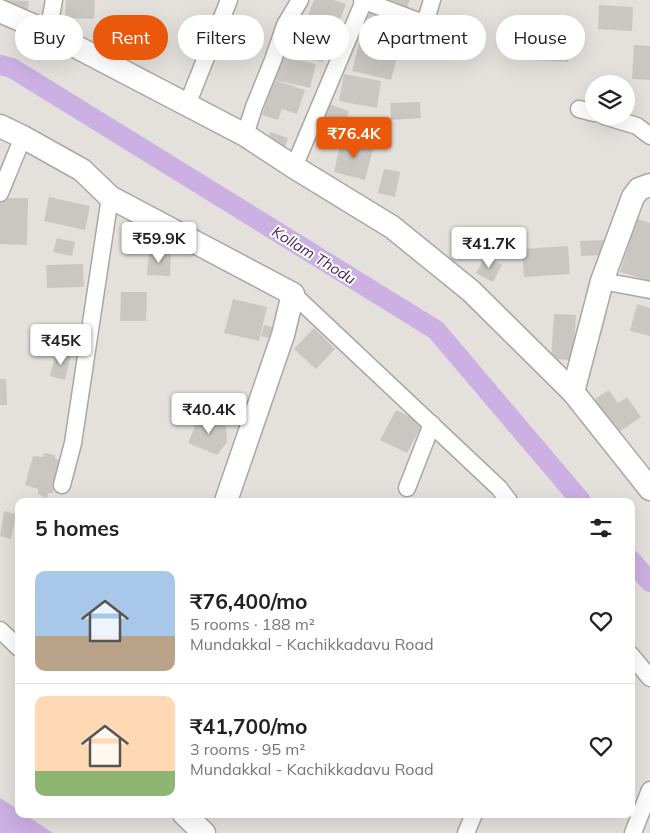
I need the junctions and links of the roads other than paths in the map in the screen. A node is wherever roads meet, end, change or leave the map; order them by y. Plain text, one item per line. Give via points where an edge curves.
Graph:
1 (54, 0) edge
2 (229, 0) edge
3 (300, 0) edge
4 (363, 0) edge
5 (432, 0) edge
6 (0, 11) edge
7 (51, 15) edge
8 (15, 18) edge
9 (83, 50) edge
10 (187, 105) junction
11 (634, 125) edge
12 (0, 126) edge
13 (245, 135) junction
14 (650, 136) edge
15 (23, 137) junction
16 (294, 167) junction
17 (650, 185) edge
18 (0, 193) edge
19 (110, 197) junction
20 (602, 282) junction
21 (650, 290) edge
22 (293, 294) junction
23 (573, 392) junction
24 (432, 424) junction
25 (62, 485) dead end
26 (407, 488) dead end
27 (650, 489) edge
28 (227, 498) edge
29 (507, 498) edge
30 (0, 630) edge
31 (15, 644) edge
32 (635, 660) edge
33 (650, 678) edge
34 (650, 790) edge
35 (188, 818) edge
36 (472, 818) edge
37 (204, 833) edge
38 (466, 833) edge
39 (633, 833) edge

1 - 7 street
2 - 10 street
3 - 13 street via 285,25
4 - 5 street via 418,21 426,20
4 - 16 street
6 - 8 street
9 - 10 street
10 - 13 street
11 - 14 street
12 - 15 street
13 - 16 street
15 - 18 street
15 - 19 street via 82,170
16 - 23 street via 392,227 471,291
17 - 20 street via 634,194
19 - 22 street
19 - 25 street via 73,443
20 - 21 street
20 - 23 street
22 - 24 street
22 - 28 street via 283,335
23 - 27 street
24 - 26 street
24 - 29 street
30 - 31 street
32 - 33 street
34 - 39 street
35 - 37 street
36 - 38 street

